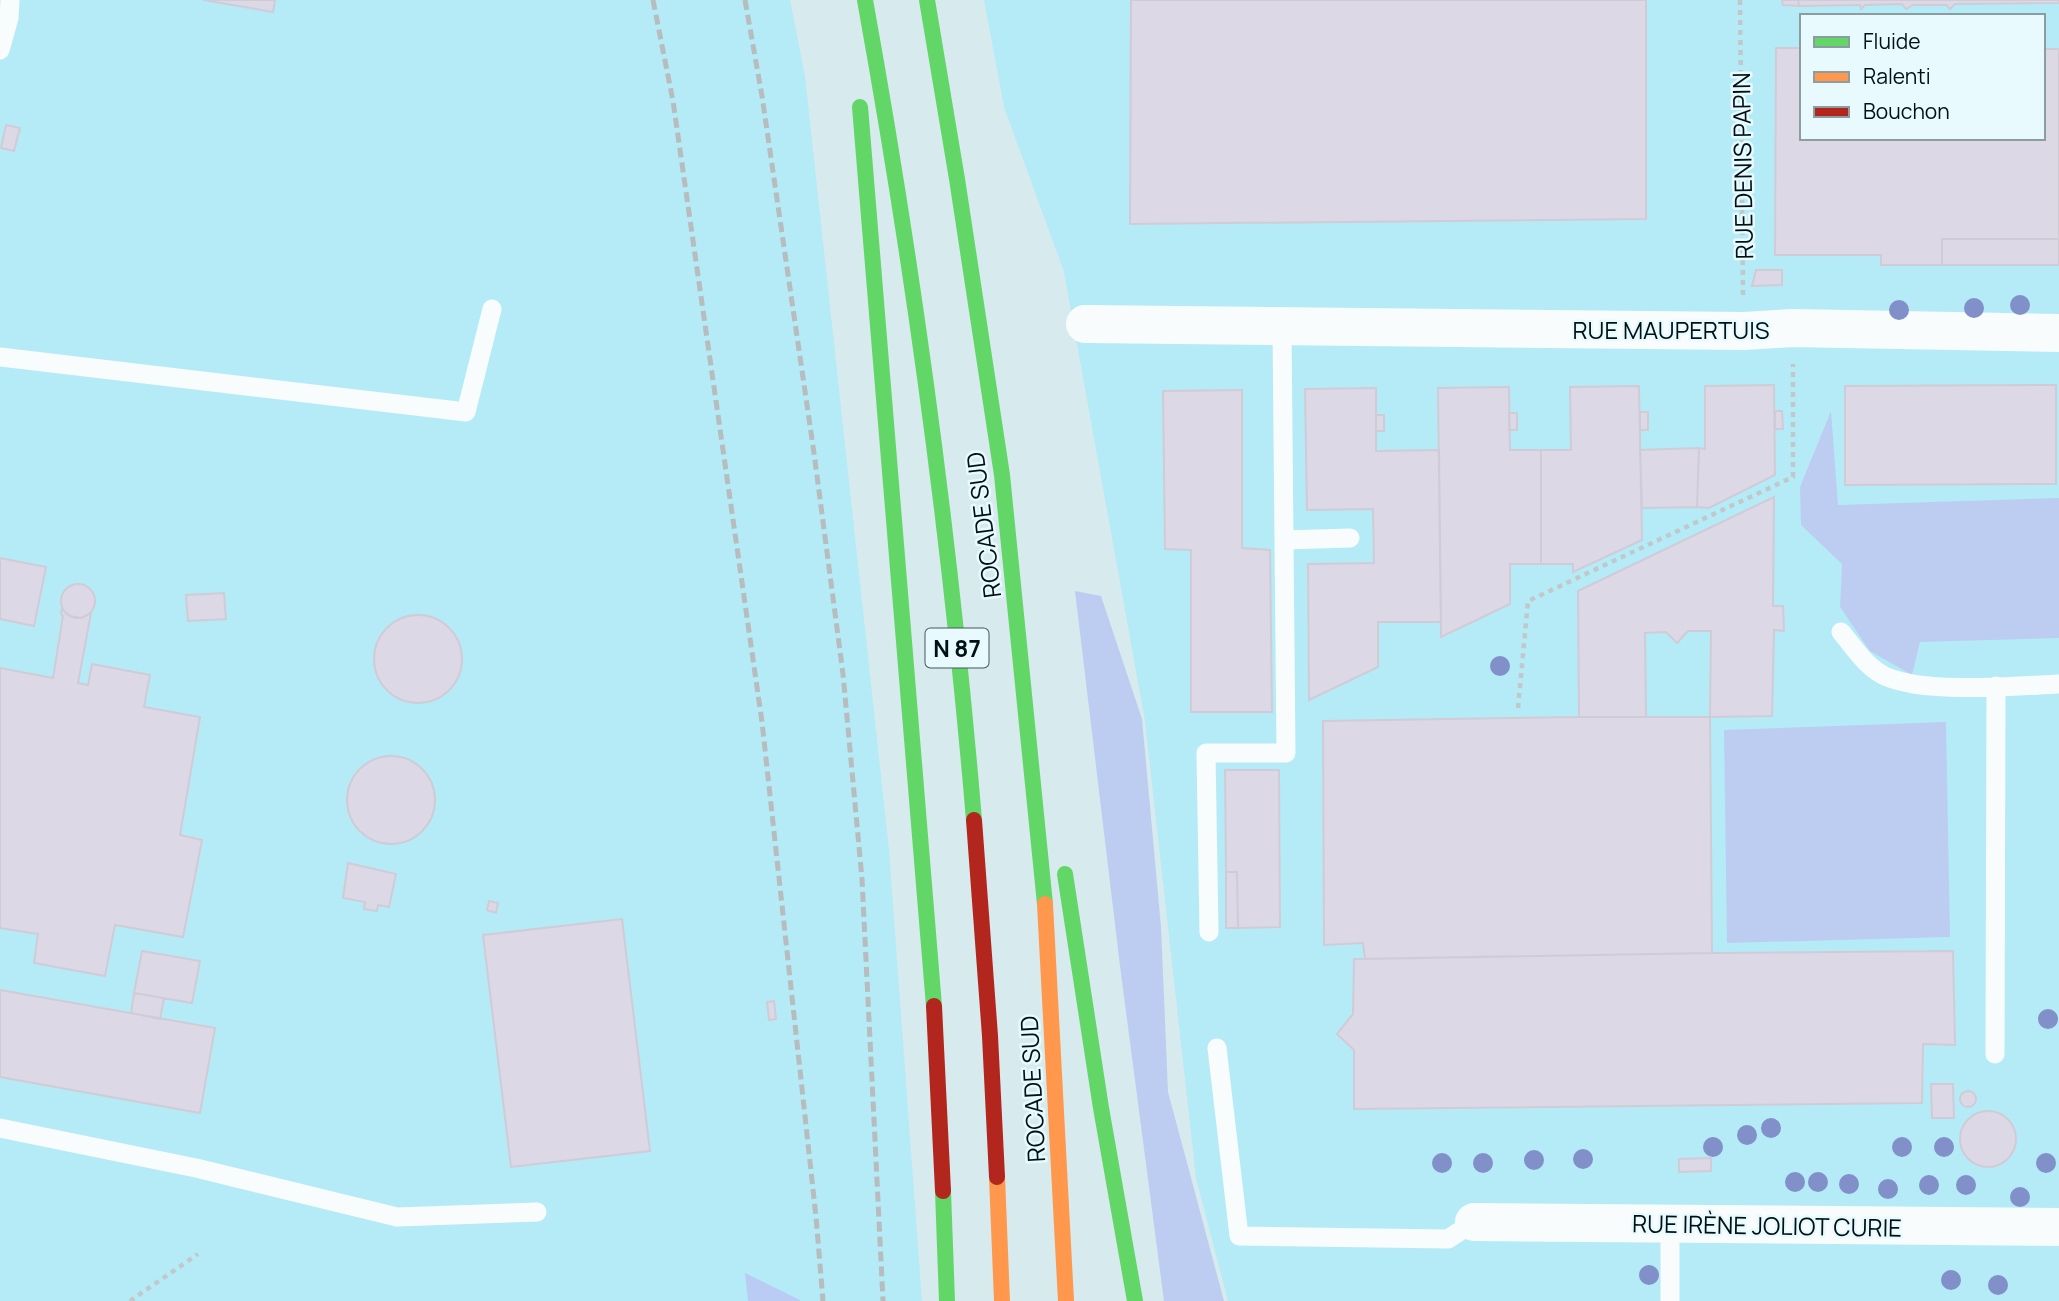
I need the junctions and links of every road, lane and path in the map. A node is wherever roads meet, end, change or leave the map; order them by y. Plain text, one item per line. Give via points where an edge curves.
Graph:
1 (10, 0) edge
2 (865, 0) edge
3 (927, 0) edge
4 (1740, 0) edge
5 (0, 50) edge
6 (859, 94) dead end
7 (492, 309) dead end
8 (1085, 324) dead end
9 (1282, 327) junction
10 (1792, 328) junction
11 (1744, 331) junction
12 (2059, 333) edge
13 (0, 357) edge
14 (1002, 475) junction
15 (1350, 538) dead end
16 (1284, 540) junction
17 (1841, 632) dead end
18 (2059, 684) edge
19 (1996, 686) junction
20 (1518, 708) dead end
21 (1045, 745) dead end
22 (1062, 853) dead end
23 (1209, 932) dead end
24 (1217, 1048) dead end
25 (1995, 1054) dead end
26 (0, 1128) edge
27 (537, 1212) dead end
28 (1474, 1222) joint
29 (1670, 1224) junction
30 (2059, 1227) edge
31 (198, 1254) dead end
32 (130, 1301) edge
33 (947, 1301) edge
34 (1002, 1301) edge
35 (1066, 1301) edge
36 (1135, 1301) edge
37 (1670, 1301) edge

1 - 5 lane
2 - 34 highway, ROCADE SUD / N 87 via 914,306 951,582 979,868
3 - 14 highway, ROCADE SUD / N 87
4 - 11 path, RUE DENIS PAPIN
6 - 33 highway via 931,955
7 - 13 lane via 466,412
8 - 9 street, RUE MAUPERTUIS
9 - 11 street, RUE MAUPERTUIS
9 - 16 lane
10 - 11 street, RUE MAUPERTUIS
10 - 12 street, RUE MAUPERTUIS
10 - 20 path via 1793,477 1528,601
14 - 21 highway
14 - 35 highway, ROCADE SUD / N 87 via 1047,930
15 - 16 lane
16 - 23 lane via 1286,753 1206,753
17 - 19 lane via 1864,661 1885,677 1935,686
18 - 19 lane
19 - 25 lane
22 - 36 highway
24 - 28 lane via 1239,1236 1448,1239
26 - 27 lane via 196,1168 397,1217
28 - 29 street, RUE IRÈNE JOLIOT CURIE
29 - 30 street, RUE IRÈNE JOLIOT CURIE
29 - 37 lane
31 - 32 path

